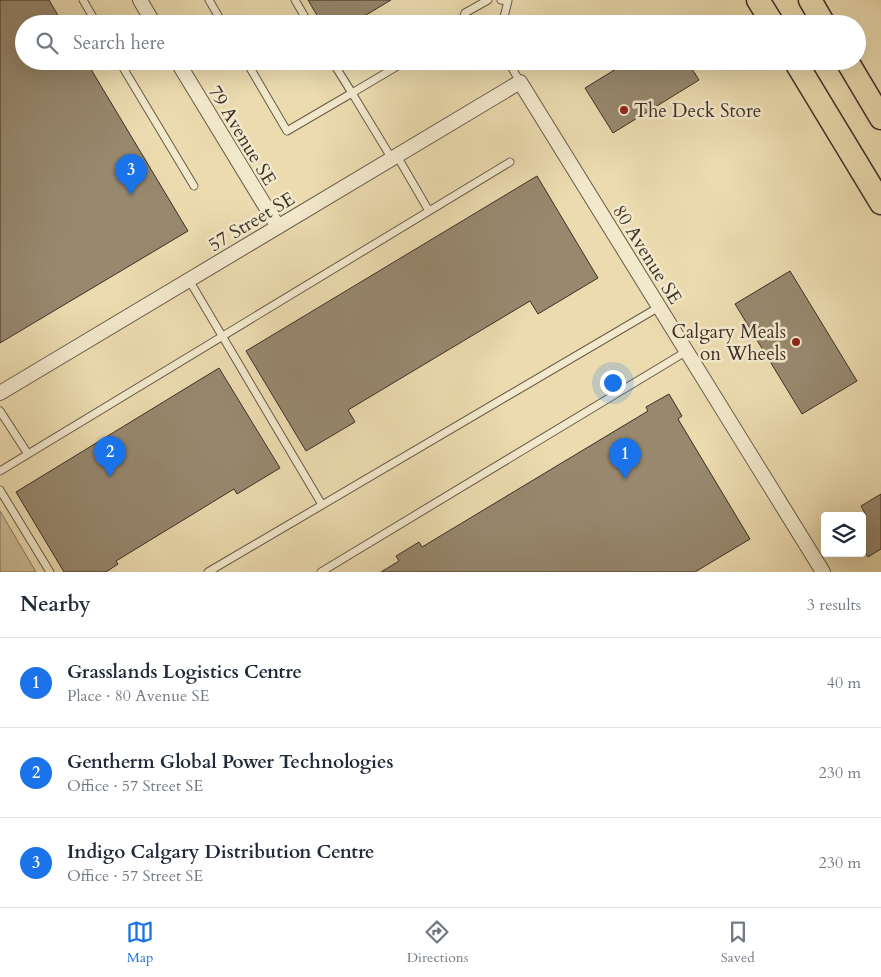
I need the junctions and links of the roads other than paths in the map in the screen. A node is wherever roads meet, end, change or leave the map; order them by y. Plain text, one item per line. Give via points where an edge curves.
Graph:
1 (82, 0) edge
2 (140, 0) edge
3 (209, 0) edge
4 (295, 0) edge
5 (488, 0) edge
6 (507, 0) edge
7 (758, 0) edge
8 (810, 0) edge
9 (91, 15) edge
10 (149, 15) edge
11 (218, 15) edge
12 (304, 15) edge
13 (464, 15) edge
14 (504, 15) edge
15 (767, 15) edge
16 (819, 15) edge
17 (125, 70) edge
18 (182, 70) edge
19 (251, 70) edge
20 (338, 70) edge
21 (391, 70) edge
22 (513, 70) edge
23 (800, 70) edge
24 (852, 70) edge
25 (520, 82) junction
26 (352, 93) junction
27 (881, 118) edge
28 (394, 158) junction
29 (510, 162) dead end
30 (194, 186) dead end
31 (881, 204) edge
32 (430, 211) junction
33 (278, 227) junction
34 (189, 280) junction
35 (659, 307) junction
36 (224, 337) junction
37 (687, 351) junction
38 (0, 393) edge
39 (0, 410) edge
40 (28, 454) junction
41 (0, 471) edge
42 (0, 490) edge
43 (321, 503) junction
44 (50, 572) edge
45 (208, 572) edge
46 (321, 572) edge
47 (823, 572) edge

1 - 9 lane
2 - 10 street
3 - 11 lane
4 - 12 lane
5 - 13 lane
6 - 14 lane
7 - 15 main road
8 - 16 main road
17 - 30 lane
18 - 33 street, 79 Avenue SE
19 - 26 lane via 288,131
20 - 26 lane
21 - 26 lane
22 - 25 lane
23 - 31 main road
24 - 27 main road
25 - 28 street, 57 Street SE
25 - 35 street, 80 Avenue SE
26 - 28 lane
28 - 32 lane
28 - 33 street, 57 Street SE
29 - 32 lane
32 - 36 lane
33 - 34 street, 57 Street SE
34 - 36 lane
34 - 38 street, 57 Street SE
35 - 37 street, 80 Avenue SE
35 - 43 lane
36 - 40 lane
36 - 43 lane
37 - 46 lane
37 - 47 street, 80 Avenue SE
39 - 40 lane
40 - 41 lane
42 - 44 lane
43 - 45 lane

